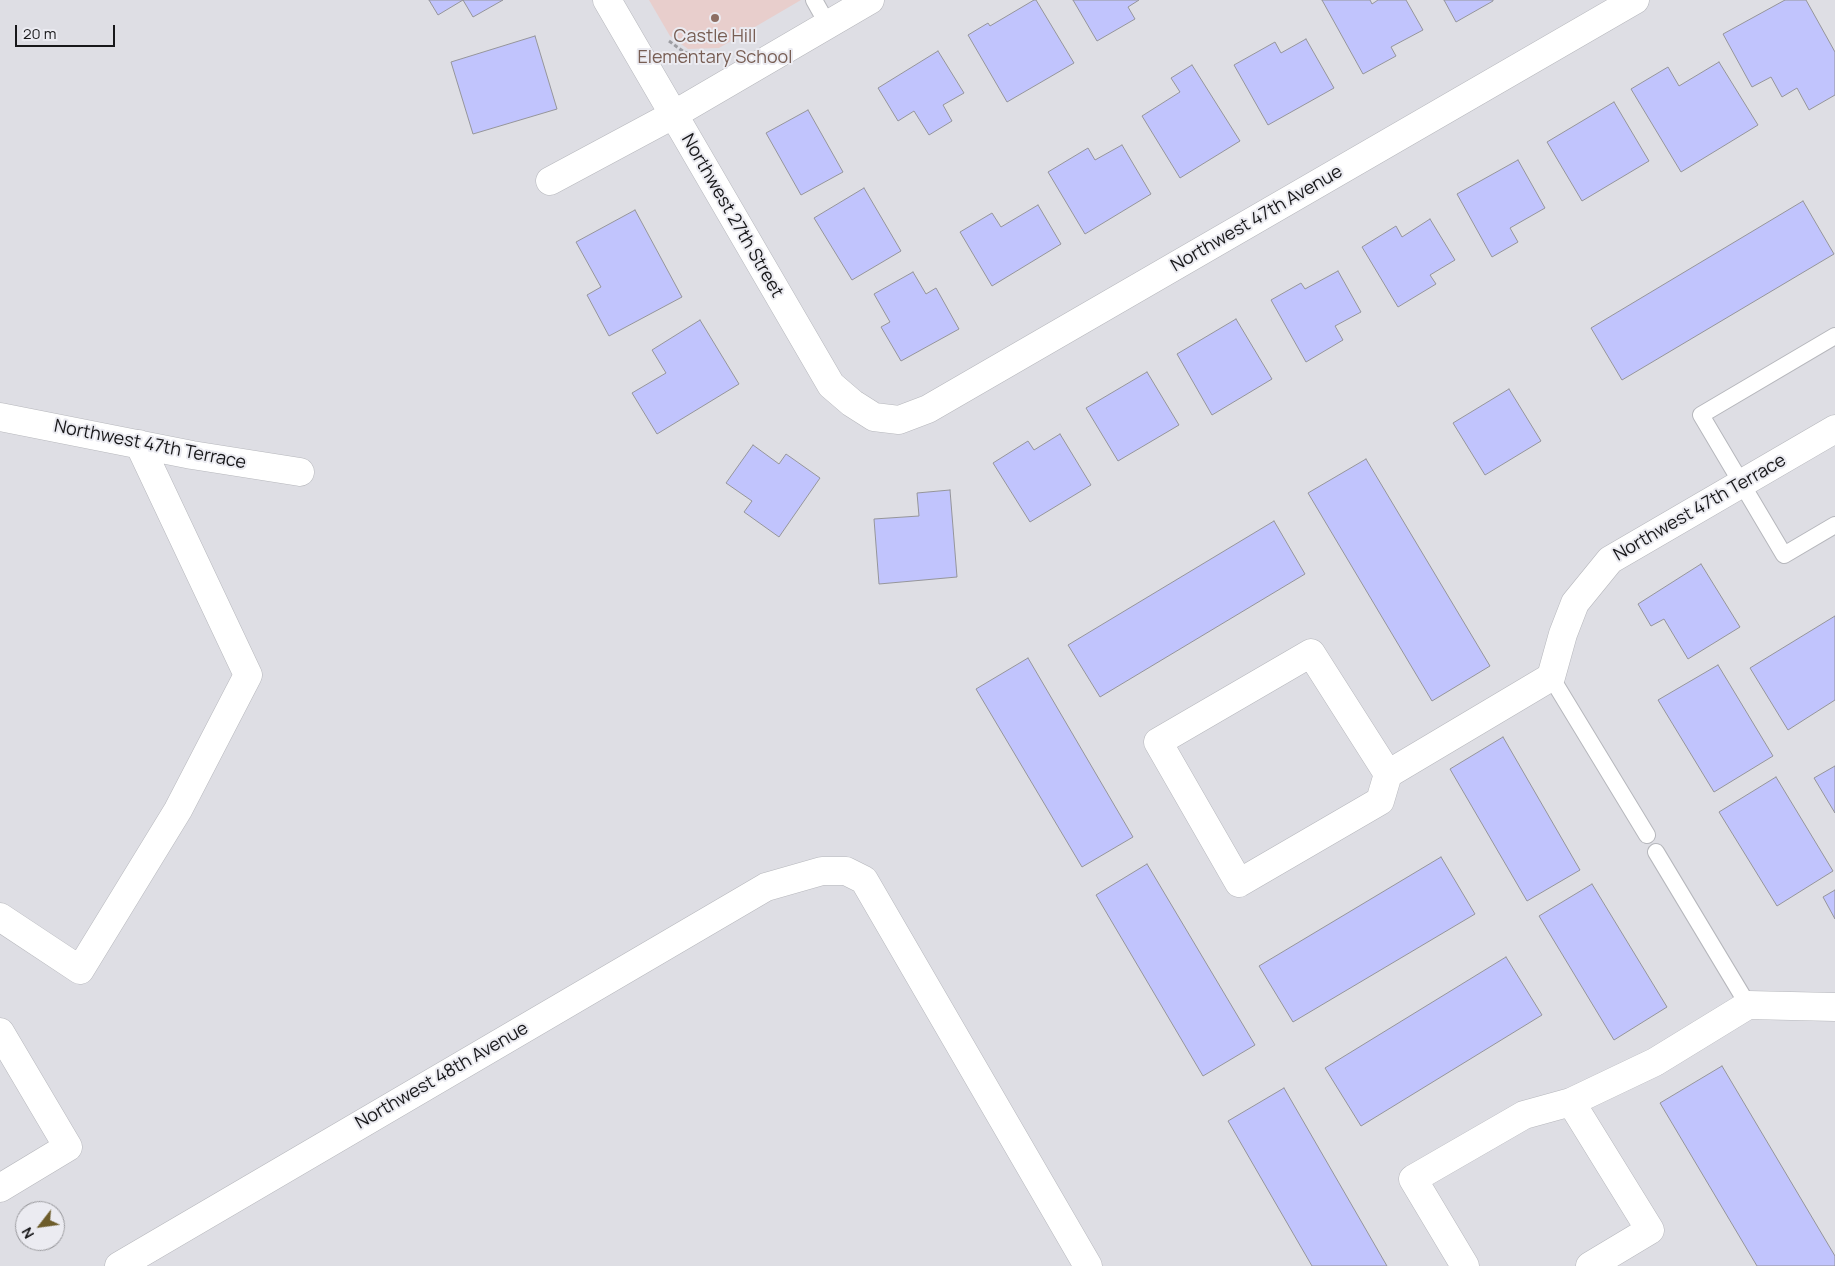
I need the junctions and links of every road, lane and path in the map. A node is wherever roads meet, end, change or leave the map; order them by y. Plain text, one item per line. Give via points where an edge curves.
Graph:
1 (606, 0) edge
2 (814, 0) edge
3 (870, 0) edge
4 (1635, 0) edge
5 (828, 25) junction
6 (663, 34) dead end
7 (722, 52) dead end
8 (673, 115) junction
9 (550, 180) dead end
10 (1835, 336) edge
11 (874, 417) joint
12 (0, 418) edge
13 (1835, 429) edge
14 (138, 444) junction
15 (300, 472) dead end
16 (1741, 484) junction
17 (1835, 525) edge
18 (1551, 677) junction
19 (1388, 774) junction
20 (1647, 835) dead end
21 (1656, 852) dead end
22 (0, 917) edge
23 (1748, 1005) junction
24 (1835, 1007) edge
25 (0, 1032) edge
26 (1571, 1102) junction
27 (0, 1188) edge
28 (118, 1266) edge
29 (1088, 1266) edge
30 (1465, 1266) edge
31 (1590, 1266) edge

1 - 8 street, Northwest 27th Street
2 - 5 lane
3 - 5 street
4 - 11 street, Northwest 47th Avenue via 928,409 899,420
5 - 8 street
6 - 7 path via 684,52
8 - 9 street
8 - 11 street, Northwest 27th Street via 831,384
10 - 16 lane via 1701,415
12 - 14 street, Northwest 47th Terrace
13 - 16 street, Northwest 47th Terrace
14 - 15 street, Northwest 47th Terrace
14 - 22 street via 248,675 178,810 80,970
16 - 17 lane via 1784,555
16 - 18 street, Northwest 47th Terrace via 1610,560 1576,602
18 - 19 street
18 - 20 lane
19 - 19 street via 1312,653 1158,742 1239,883 1380,801
21 - 23 lane
23 - 24 street
23 - 26 street via 1655,1062
25 - 27 street via 68,1147
26 - 30 street via 1524,1115 1413,1179
26 - 31 street via 1650,1230
28 - 29 street, Northwest 48th Avenue via 766,887 822,871 846,870 864,880

